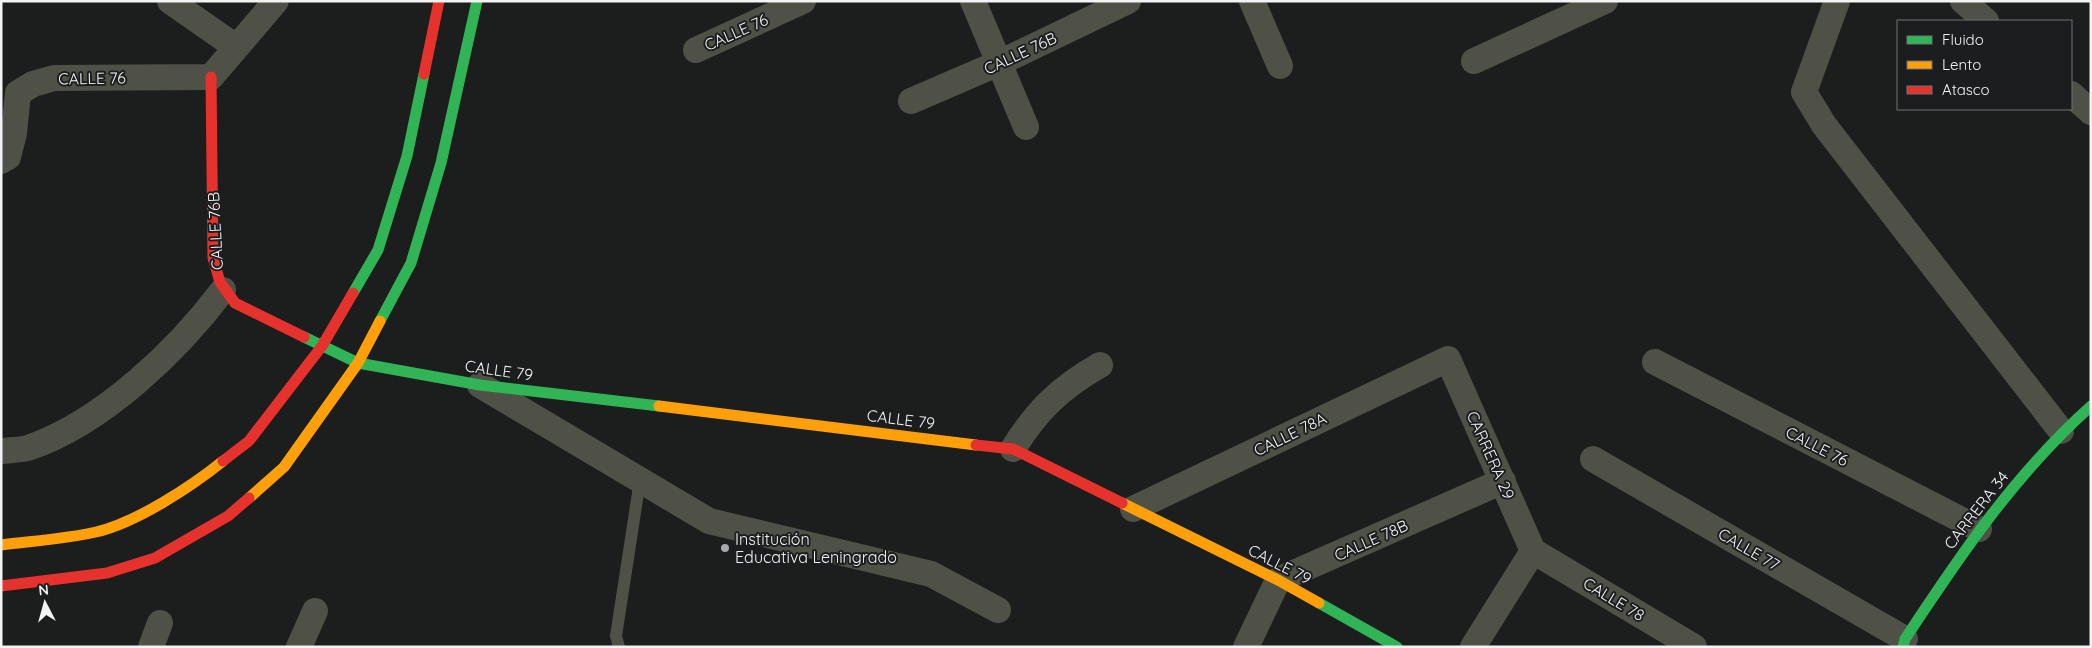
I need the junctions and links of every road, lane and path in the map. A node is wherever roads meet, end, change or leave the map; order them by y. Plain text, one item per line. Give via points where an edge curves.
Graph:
1 (170, 1) edge
2 (276, 1) edge
3 (439, 1) edge
4 (477, 1) edge
5 (803, 1) edge
6 (973, 1) edge
7 (1128, 1) edge
8 (1252, 1) edge
9 (1605, 1) edge
10 (1837, 1) edge
11 (1963, 1) edge
12 (1985, 20) edge
13 (236, 47) junction
14 (696, 50) dead end
15 (1474, 61) dead end
16 (999, 63) junction
17 (1280, 66) dead end
18 (211, 77) junction
19 (2072, 95) edge
20 (911, 101) dead end
21 (2091, 112) edge
22 (1026, 127) dead end
23 (1, 161) edge
24 (223, 290) junction
25 (322, 346) junction
26 (1448, 359) joint
27 (1655, 362) dead end
28 (358, 363) junction
29 (1100, 365) dead end
30 (480, 385) junction
31 (2091, 406) edge
32 (2061, 431) junction
33 (1013, 449) junction
34 (14, 450) edge
35 (1, 459) edge
36 (1592, 459) dead end
37 (640, 480) junction
38 (1503, 481) junction
39 (1133, 509) junction
40 (1979, 529) junction
41 (1, 545) edge
42 (1533, 551) junction
43 (1278, 580) junction
44 (1, 586) edge
45 (998, 610) dead end
46 (315, 611) dead end
47 (1904, 643) edge
48 (299, 647) edge
49 (618, 647) edge
50 (1246, 647) edge
51 (1396, 647) edge
52 (1473, 647) edge
53 (1694, 647) edge

1 - 13 street
2 - 13 street
3 - 25 street via 407,156 378,250
4 - 28 street via 442,163 411,263
5 - 14 street, CALLE 76
6 - 16 street
7 - 16 street, CALLE 76B
8 - 17 street
9 - 15 street
10 - 32 street via 1804,92 1824,125
11 - 12 street
13 - 18 street
16 - 20 street, CALLE 76B
16 - 22 street
18 - 23 street, CALLE 76 via 54,78 33,84 18,94 8,157
18 - 24 street, CALLE 76B via 213,258 215,273
19 - 21 street
24 - 25 street, CALLE 76B via 235,303
24 - 34 street via 201,319 152,369 99,410 59,434
25 - 28 street, CALLE 76B
25 - 41 street via 249,441 196,483 124,524 97,532
26 - 38 street, CARRERA 29
26 - 39 street, CALLE 78A
27 - 40 street, CALLE 76
28 - 30 street, CALLE 79
28 - 44 street via 284,468 228,516 155,558 107,573
29 - 33 street via 1061,391 1044,407
30 - 33 street, CALLE 79
30 - 37 street
31 - 32 street, CARRERA 34
32 - 40 street, CARRERA 34
33 - 39 street, CALLE 79
34 - 35 street
36 - 47 street, CALLE 77
37 - 45 street via 709,521 931,574
37 - 49 lane via 616,636
38 - 42 street, CARRERA 29
38 - 43 street, CALLE 78B
39 - 43 street, CALLE 79
40 - 47 street, CARRERA 34
42 - 52 street
42 - 53 street, CALLE 78
43 - 50 street
43 - 51 street, CALLE 79
46 - 48 street

